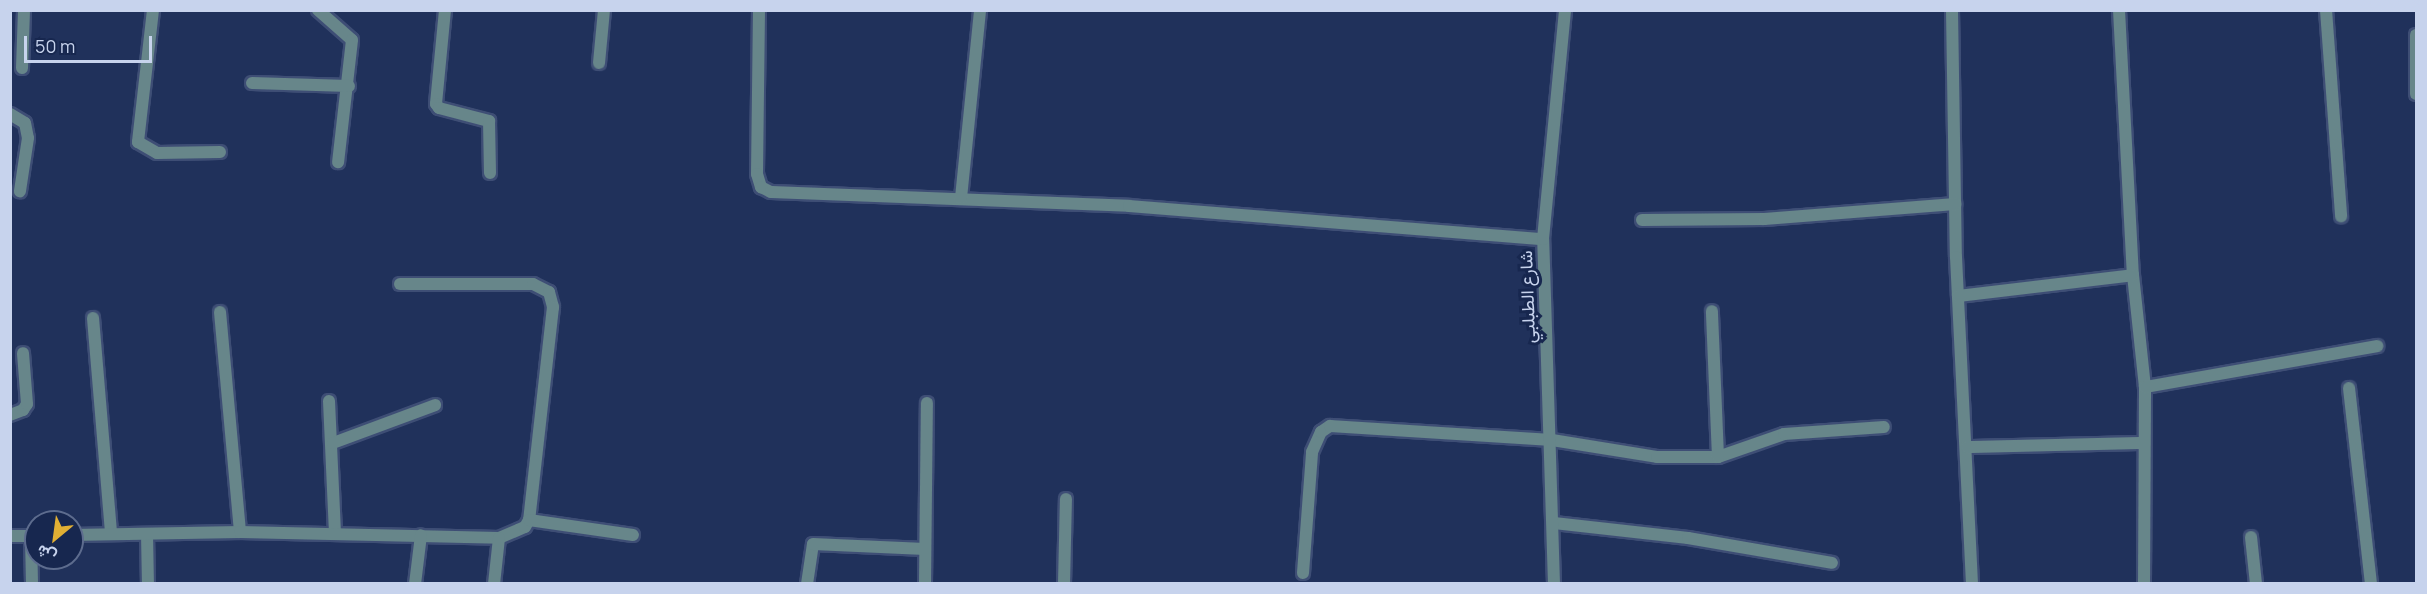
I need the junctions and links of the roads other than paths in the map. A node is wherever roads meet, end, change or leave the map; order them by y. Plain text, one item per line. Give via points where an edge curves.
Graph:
1 (24, 10) edge
2 (153, 10) edge
3 (318, 10) edge
4 (445, 10) edge
5 (604, 10) edge
6 (759, 10) edge
7 (980, 10) edge
8 (1565, 10) edge
9 (1952, 10) edge
10 (2119, 10) edge
11 (2326, 10) edge
12 (2416, 35) edge
13 (599, 63) dead end
14 (22, 68) dead end
15 (252, 83) dead end
16 (350, 86) junction
17 (2416, 94) edge
18 (10, 114) edge
19 (220, 152) dead end
20 (338, 162) dead end
21 (490, 173) dead end
22 (20, 191) dead end
23 (961, 198) junction
24 (1955, 204) junction
25 (2341, 216) dead end
26 (1642, 220) dead end
27 (1543, 239) junction
28 (2133, 274) junction
29 (400, 284) dead end
30 (1958, 296) junction
31 (1712, 311) dead end
32 (220, 312) dead end
33 (93, 318) dead end
34 (2377, 346) dead end
35 (23, 353) dead end
36 (2145, 387) junction
37 (2349, 388) dead end
38 (329, 401) dead end
39 (927, 403) dead end
40 (435, 405) dead end
41 (10, 415) edge
42 (1884, 427) dead end
43 (1552, 440) junction
44 (333, 443) junction
45 (2144, 443) junction
46 (1967, 447) junction
47 (1718, 457) junction
48 (1066, 499) dead end
49 (529, 520) junction
50 (1554, 522) junction
51 (240, 532) junction
52 (335, 533) junction
53 (111, 534) junction
54 (147, 534) junction
55 (84, 535) edge
56 (421, 535) junction
57 (633, 535) dead end
58 (2251, 537) dead end
59 (499, 538) junction
60 (925, 549) junction
61 (1832, 563) dead end
62 (1303, 573) dead end
63 (148, 584) edge
64 (415, 584) edge
65 (494, 584) edge
66 (807, 584) edge
67 (925, 584) edge
68 (1064, 584) edge
69 (1554, 584) edge
70 (1972, 584) edge
71 (2144, 584) edge
72 (2256, 584) edge
73 (2371, 584) edge

1 - 14 street
2 - 19 street via 138,142 157,153
3 - 16 street via 352,40
4 - 21 street via 436,104 489,121
5 - 13 street
6 - 23 street via 757,174 761,187 771,192
7 - 23 street
8 - 27 street, شارع الطبلبي
9 - 24 street
10 - 28 street
11 - 25 street
12 - 17 street
15 - 16 street
16 - 20 street
18 - 22 street via 25,123 28,138
23 - 27 street via 1380,224
24 - 26 street via 1764,219
24 - 30 street
27 - 43 street, شارع الطبلبي via 1542,291
28 - 30 street
28 - 36 street
29 - 49 street via 533,284 549,292 554,307
30 - 46 street
31 - 47 street
32 - 51 street
33 - 53 street
34 - 36 street
35 - 41 street via 27,404
36 - 45 street
37 - 73 street
38 - 44 street
39 - 60 street
40 - 44 street
42 - 47 street via 1784,434
43 - 47 street via 1657,457
43 - 50 street, شارع الطبلبي
43 - 62 street via 1330,426 1321,432 1312,452
44 - 52 street
45 - 46 street
45 - 71 street
46 - 70 street
48 - 68 street
49 - 57 street
49 - 59 street via 525,527
50 - 61 street via 1688,538
50 - 69 street, شارع الطبلبي
51 - 52 street
51 - 54 street
52 - 56 street
53 - 54 street
53 - 55 street
54 - 63 street
56 - 59 street
56 - 64 street
58 - 72 street
59 - 65 street
60 - 66 street via 813,544
60 - 67 street

